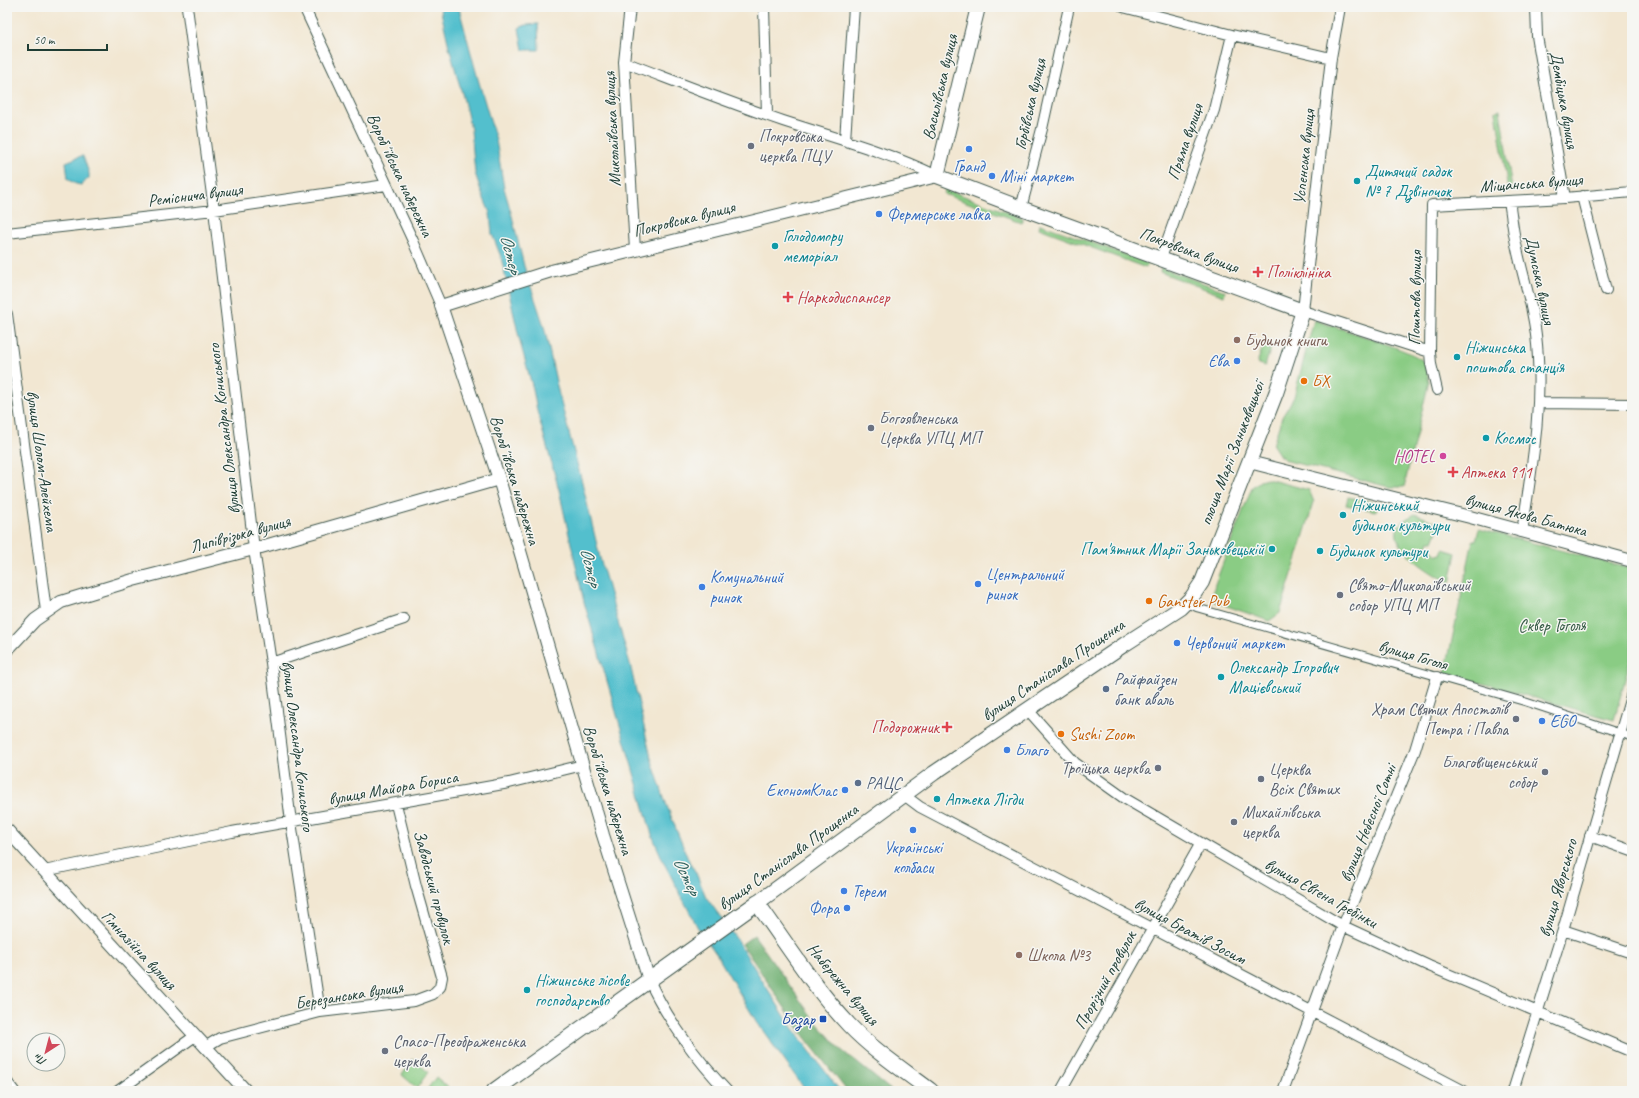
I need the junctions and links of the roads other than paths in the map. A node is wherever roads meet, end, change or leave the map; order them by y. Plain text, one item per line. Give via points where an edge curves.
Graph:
1 (187, 7) edge
2 (304, 7) edge
3 (630, 7) edge
4 (764, 7) edge
5 (854, 7) edge
6 (978, 7) edge
7 (1069, 7) edge
8 (1123, 7) edge
9 (1340, 7) edge
10 (1536, 7) edge
11 (1232, 35) junction
12 (1331, 58) junction
13 (624, 62) junction
14 (767, 115) junction
15 (845, 140) junction
16 (937, 176) junction
17 (386, 185) junction
18 (1632, 192) edge
19 (1582, 196) junction
20 (1565, 198) junction
21 (1509, 201) junction
22 (1432, 205) joint
23 (1021, 208) junction
24 (214, 210) junction
25 (7, 233) edge
26 (635, 250) junction
27 (1161, 258) junction
28 (1606, 290) dead end
29 (441, 306) junction
30 (1303, 311) junction
31 (7, 314) edge
32 (1430, 352) junction
33 (1437, 390) dead end
34 (1539, 403) junction
35 (1632, 404) edge
36 (1249, 462) junction
37 (499, 479) junction
38 (1522, 532) junction
39 (254, 549) junction
40 (1632, 561) edge
41 (1186, 603) junction
42 (46, 611) junction
43 (404, 618) dead end
44 (7, 650) edge
45 (271, 663) junction
46 (1437, 677) junction
47 (1632, 693) edge
48 (1028, 710) junction
49 (1620, 734) junction
50 (1632, 737) edge
51 (583, 765) junction
52 (904, 795) junction
53 (396, 804) junction
54 (291, 822) junction
55 (7, 830) edge
56 (1590, 836) junction
57 (1201, 843) junction
58 (1632, 850) edge
59 (44, 871) junction
60 (757, 903) junction
61 (1343, 926) junction
62 (1152, 929) junction
63 (1563, 930) junction
64 (1632, 953) edge
65 (442, 977) joint
66 (649, 980) junction
67 (1538, 1011) junction
68 (320, 1012) junction
69 (1311, 1012) junction
70 (195, 1036) junction
71 (205, 1047) junction
72 (1632, 1052) edge
73 (7, 1082) edge
74 (14, 1091) edge
75 (118, 1091) edge
76 (246, 1091) edge
77 (494, 1091) edge
78 (727, 1091) edge
79 (931, 1091) edge
80 (1061, 1091) edge
81 (1283, 1091) edge
82 (1464, 1091) edge
83 (1513, 1091) edge

1 - 24 street, вулиця Олександра Кониського
2 - 17 street, Воробʼївська набережна
3 - 13 street, Миколаївська вулиця
4 - 14 street
5 - 15 street
6 - 16 main road, Василівська вулиця
7 - 23 street, Горбівська вулиця via 1042,129
8 - 11 street
9 - 12 street, Успенська вулиця
10 - 20 street, Дембіцька вулиця via 1537,36
11 - 12 street
11 - 27 street, Пряма вулиця via 1214,110
12 - 30 street, Успенська вулиця
13 - 14 street, Покровська вулиця
13 - 26 street, Миколаївська вулиця
14 - 15 street, Покровська вулиця
15 - 16 street, Покровська вулиця via 907,162
16 - 23 main road, Покровська вулиця
16 - 26 street, Покровська вулиця
17 - 24 street, Реміснича вулиця
17 - 29 street, Воробʼївська набережна
18 - 19 street, Міщанська вулиця
19 - 20 street, Міщанська вулиця
19 - 28 street
20 - 21 street, Міщанська вулиця
21 - 22 street, Міщанська вулиця
21 - 34 street, Думська вулиця via 1536,334
22 - 32 street, Поштова вулиця
23 - 27 main road, Покровська вулиця
24 - 25 street, Реміснича вулиця
24 - 39 street, вулиця Олександра Кониського
26 - 29 street, Покровська вулиця via 551,271
27 - 30 main road, Покровська вулиця
29 - 37 street, Воробʼївська набережна
30 - 32 street, Покровська вулиця
30 - 36 main road, площа Марії Заньковецької via 1276,393
31 - 42 street, вулиця Шолом-Алейхема
32 - 33 street, Поштова вулиця via 1430,364
34 - 35 street
34 - 38 street, Думська вулиця
36 - 38 street, вулиця Якова Батюка
36 - 41 main road, площа Марії Заньковецької via 1202,582
37 - 39 street, Липіврізька вулиця
37 - 51 street, Воробʼївська набережна
38 - 40 street, вулиця Якова Батюка
39 - 42 street, Липіврізька вулиця via 133,580 61,602
39 - 45 street, вулиця Олександра Кониського
41 - 46 street, вулиця Гоголя
41 - 48 main road, вулиця Станіслава Прощенка
42 - 44 street, Липіврізька вулиця
43 - 45 street
45 - 54 street, вулиця Олександра Кониського
46 - 49 street, вулиця Гоголя via 1526,702
46 - 61 street, вулиця Небесної Сотні via 1414,750
47 - 49 street, вулиця Яворського
48 - 52 main road, вулиця Станіслава Прощенка
48 - 57 street, вулиця Євгена Гребінки via 1075,763 1124,798
49 - 50 street, вулиця Гоголя
49 - 56 street, вулиця Яворського
51 - 53 street, вулиця Майора Бориса via 509,783
51 - 66 street, Воробʼївська набережна
52 - 60 main road, вулиця Станіслава Прощенка
52 - 62 street, вулиця Братів Зосим via 920,807
53 - 54 street, вулиця Майора Бориса
53 - 65 street, Заводський провулок
54 - 59 street, вулиця Майора Бориса
54 - 68 street, вулиця Олександра Кониського
55 - 59 street, Гімназійна вулиця
56 - 58 street
56 - 63 street, вулиця Яворського
57 - 61 street, вулиця Євгена Гребінки
57 - 62 street, Прорізний провулок
59 - 70 street, Гімназійна вулиця
60 - 66 main road, вулиця Станіслава Прощенка
60 - 79 main road, Набережна вулиця via 815,984 849,1026
61 - 67 street, вулиця Євгена Гребінки via 1429,966
61 - 69 street, вулиця Небесної Сотні
62 - 69 street, вулиця Братів Зосим
62 - 80 street, Прорізний провулок
63 - 64 street
63 - 67 street, вулиця Яворського
65 - 68 street, Березанська вулиця via 440,987 433,994 414,1001
66 - 77 main road, вулиця Станіслава Прощенка
66 - 78 street via 657,998 674,1023
67 - 72 street, вулиця Євгена Гребінки
67 - 83 street, вулиця Яворського
68 - 71 street, Березанська вулиця via 220,1038
69 - 81 street, вулиця Небесної Сотні
69 - 82 street, вулиця Братів Зосим
70 - 71 street, Гімназійна вулиця
70 - 75 street
71 - 76 street, Гімназійна вулиця
73 - 74 street

